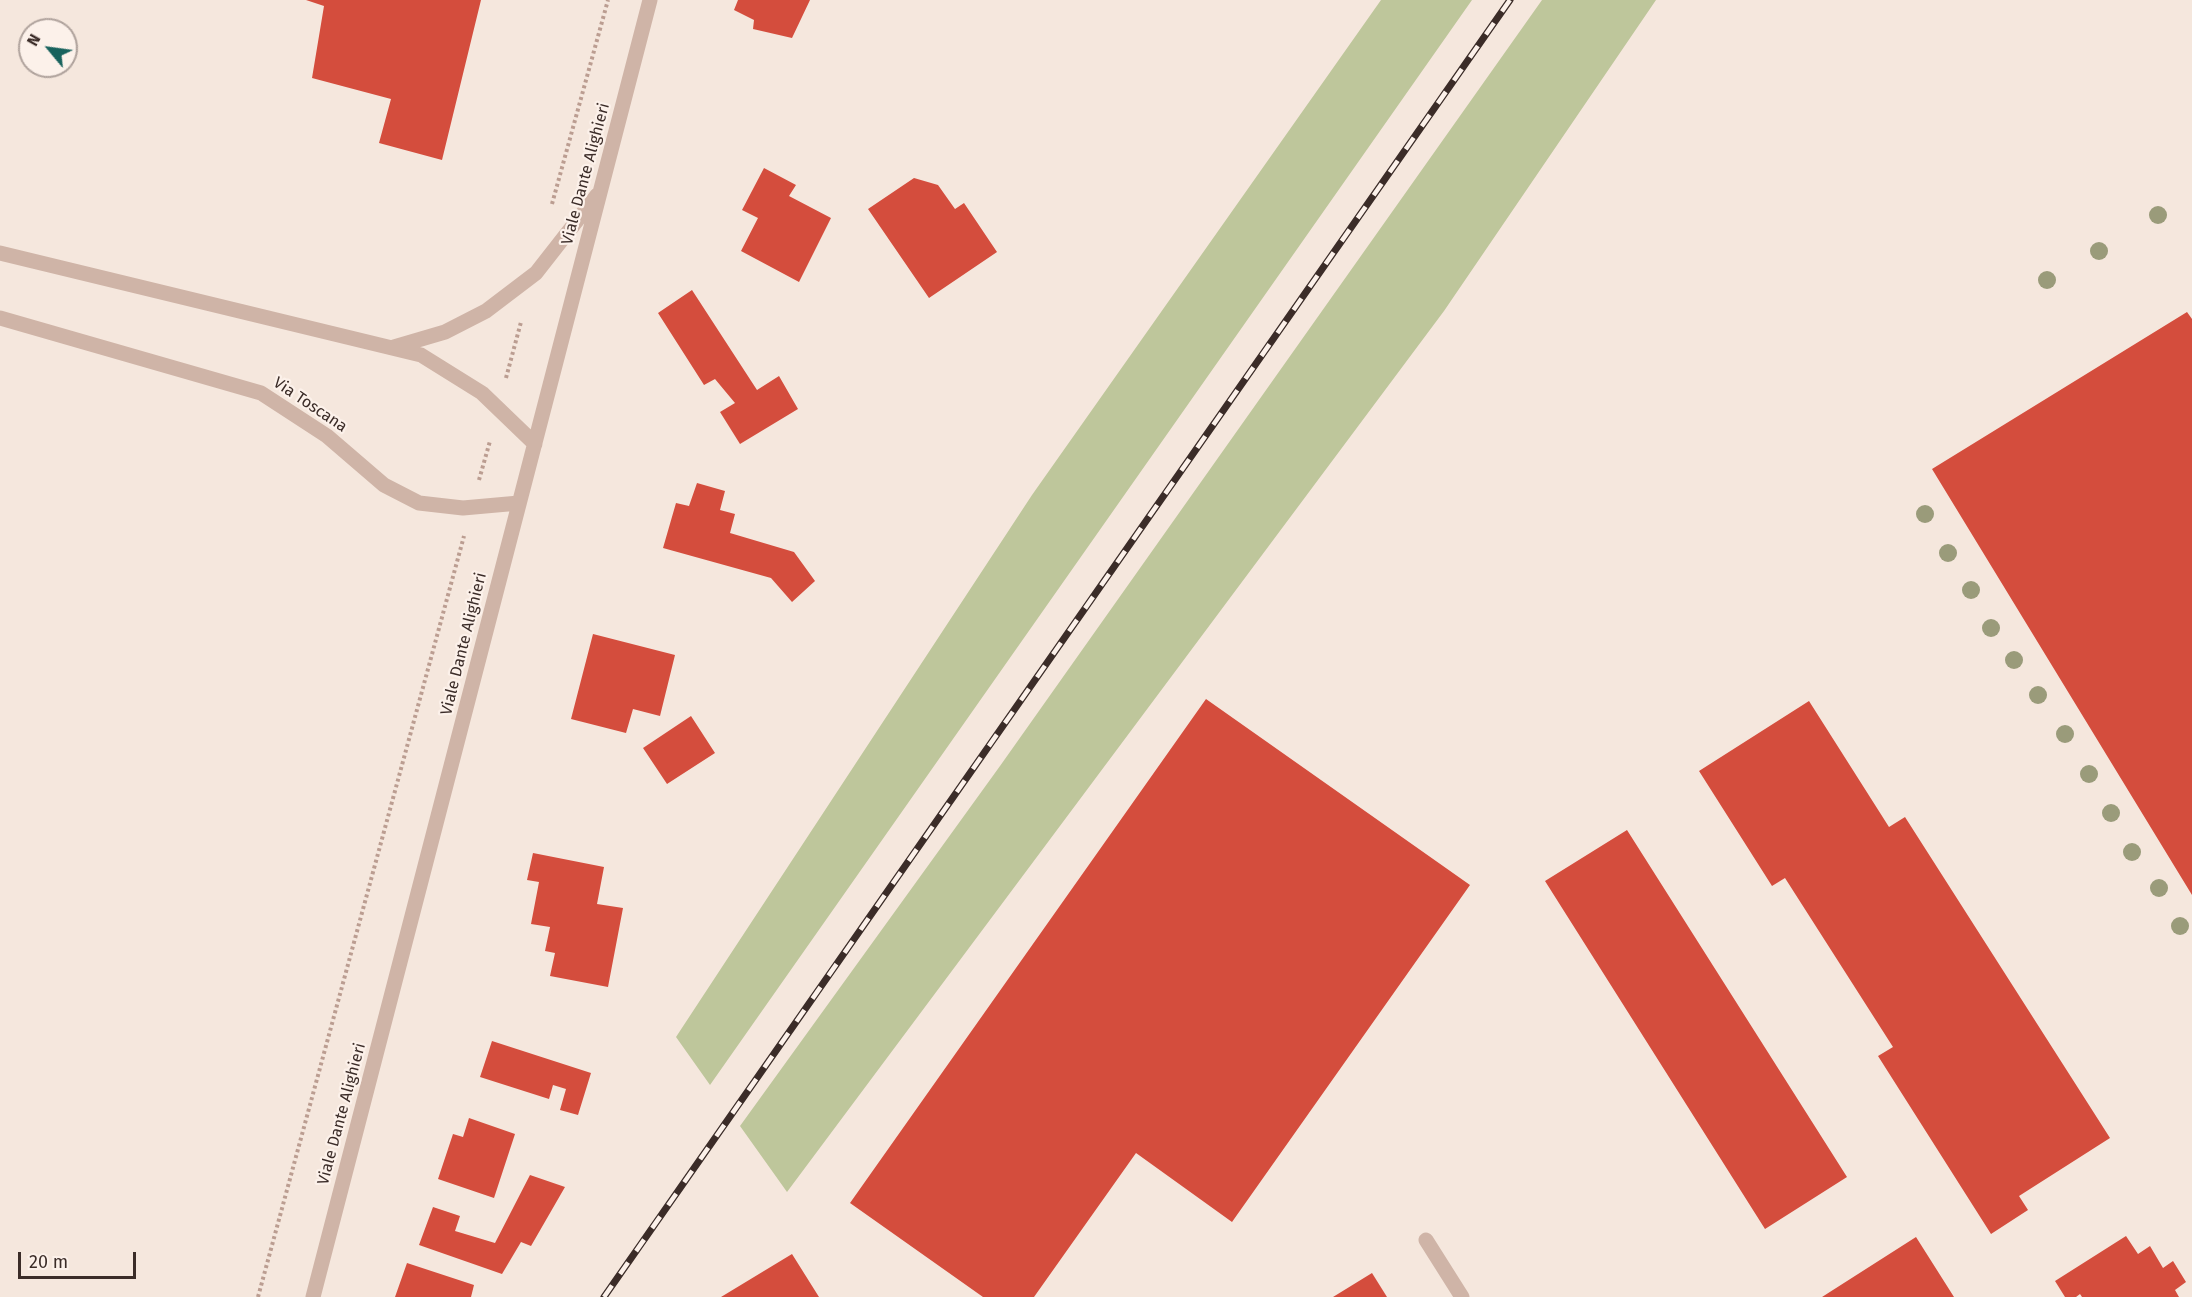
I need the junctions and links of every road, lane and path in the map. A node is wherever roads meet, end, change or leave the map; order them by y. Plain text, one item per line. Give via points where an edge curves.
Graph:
1 (608, 0) edge
2 (650, 0) edge
3 (601, 190) junction
4 (552, 206) dead end
5 (0, 253) edge
6 (533, 275) junction
7 (0, 318) edge
8 (392, 348) junction
9 (498, 408) junction
10 (535, 444) junction
11 (519, 503) junction
12 (472, 507) junction
13 (1426, 1240) dead end
14 (258, 1297) edge
15 (313, 1297) edge
16 (1462, 1297) edge

1 - 4 path
2 - 3 street, Viale Dante Alighieri
3 - 6 street
3 - 10 street, Viale Dante Alighieri
5 - 8 street
6 - 8 street via 486,310 445,332
6 - 9 path
7 - 12 street, Via Toscana via 261,393 327,436 384,485 419,503
8 - 9 street via 421,355 482,393
9 - 10 street
9 - 12 path
10 - 11 street, Viale Dante Alighieri
11 - 12 street, Via Toscana
11 - 15 street, Viale Dante Alighieri
12 - 14 path
13 - 16 street

